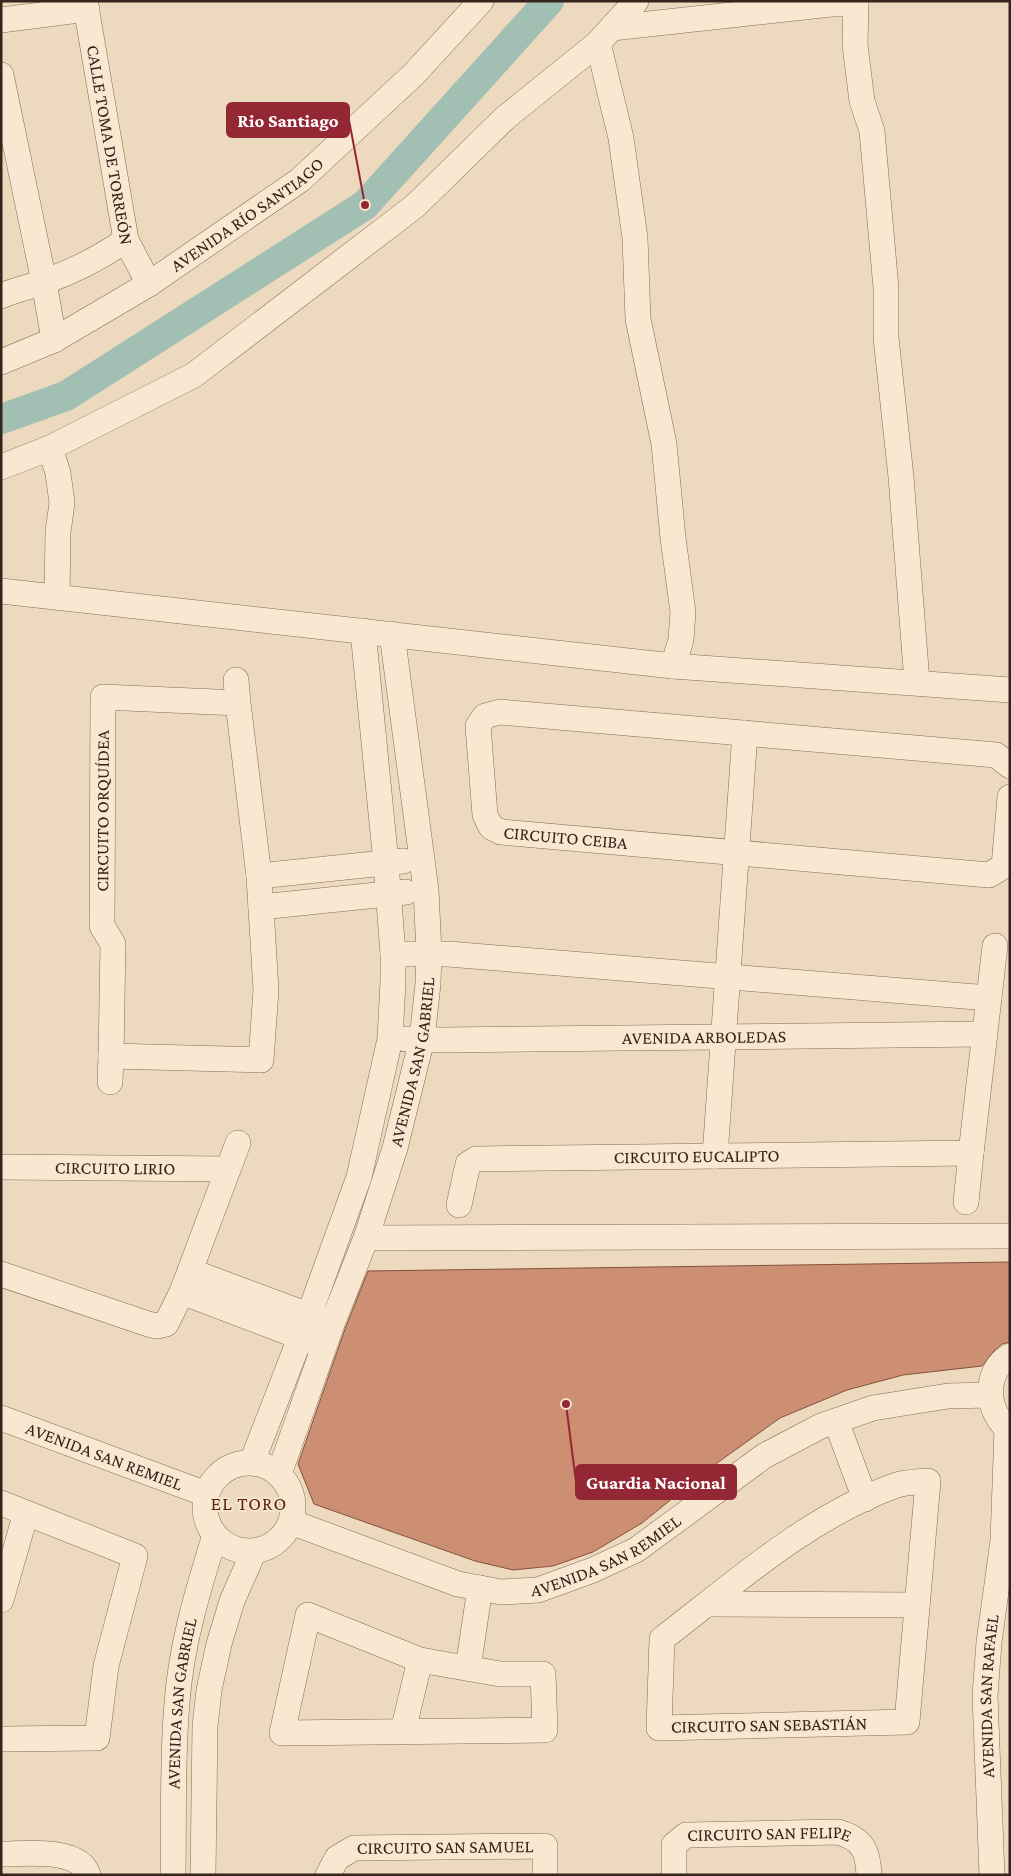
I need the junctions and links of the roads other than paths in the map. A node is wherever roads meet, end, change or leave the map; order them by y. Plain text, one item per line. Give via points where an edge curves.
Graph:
1 (481, 1) edge
2 (636, 1) edge
3 (856, 3) edge
4 (86, 5) edge
5 (1, 20) edge
6 (605, 36) junction
7 (1, 75) edge
8 (126, 240) junction
9 (44, 282) junction
10 (149, 284) junction
11 (1, 296) edge
12 (54, 340) junction
13 (1, 362) edge
14 (50, 448) junction
15 (1, 467) edge
16 (1, 590) edge
17 (58, 596) junction
18 (363, 631) junction
19 (392, 634) junction
20 (673, 666) junction
21 (918, 682) junction
22 (1010, 690) edge
23 (745, 733) junction
24 (1010, 766) edge
25 (1010, 797) edge
26 (736, 852) junction
27 (422, 860) junction
28 (386, 863) junction
29 (298, 872) junction
30 (259, 876) junction
31 (426, 890) junction
32 (389, 894) junction
33 (300, 903) junction
34 (260, 907) junction
35 (994, 946) dead end
36 (429, 953) junction
37 (392, 954) junction
38 (728, 977) junction
39 (989, 998) junction
40 (984, 1034) junction
41 (723, 1037) junction
42 (390, 1039) junction
43 (422, 1039) junction
44 (111, 1056) junction
45 (110, 1082) dead end
46 (238, 1143) dead end
47 (971, 1154) junction
48 (715, 1156) junction
49 (1, 1167) edge
50 (228, 1169) junction
51 (966, 1202) dead end
52 (459, 1205) dead end
53 (1010, 1236) edge
54 (366, 1238) junction
55 (1, 1274) edge
56 (186, 1282) junction
57 (316, 1330) junction
58 (1010, 1356) edge
59 (990, 1395) junction
60 (1, 1418) edge
61 (836, 1420) junction
62 (1008, 1429) edge
63 (252, 1462) junction
64 (279, 1474) junction
65 (206, 1494) junction
66 (865, 1500) junction
67 (1, 1503) edge
68 (26, 1513) junction
69 (291, 1522) junction
70 (215, 1535) junction
71 (254, 1552) junction
72 (480, 1588) junction
73 (1, 1600) edge
74 (708, 1604) junction
75 (917, 1605) junction
76 (420, 1660) junction
77 (468, 1668) junction
78 (403, 1731) junction
79 (1, 1739) edge
80 (1, 1854) edge
81 (88, 1875) edge
82 (174, 1875) edge
83 (203, 1875) edge
84 (328, 1875) edge
85 (545, 1875) edge
86 (674, 1875) edge
87 (869, 1875) edge
88 (992, 1875) edge

1 - 10 street, AVENIDA RÍO SANTIAGO via 414,74 300,180
2 - 6 street
3 - 6 street
3 - 21 street via 855,46 862,101 872,131 886,288 886,338
4 - 5 street
4 - 8 street, CALLE TOMA DE TORREÓN
6 - 14 street via 506,118 415,206 194,375
6 - 20 street via 635,238 638,318 664,444 683,612 681,640
7 - 9 street
8 - 9 street via 76,270
8 - 10 street, CALLE TOMA DE TORREÓN
9 - 11 street
9 - 12 street
10 - 12 street, AVENIDA RÍO SANTIAGO
12 - 13 street, AVENIDA RÍO SANTIAGO
14 - 15 street
14 - 17 street via 62,503 58,532
16 - 17 street
17 - 18 street
18 - 19 street
18 - 28 street, AVENIDA SAN GABRIEL
19 - 20 street
19 - 27 street, AVENIDA SAN GABRIEL
20 - 21 street
21 - 22 street
23 - 24 street, CIRCUITO CEIBA via 996,755
23 - 26 street
23 - 26 street, CIRCUITO CEIBA via 500,712 486,716 478,726 485,815 491,827 501,832
25 - 26 street, CIRCUITO CEIBA via 1004,866 989,874
26 - 38 street
27 - 28 street
27 - 31 street, AVENIDA SAN GABRIEL
28 - 29 street
28 - 32 street, AVENIDA SAN GABRIEL
29 - 30 street
29 - 33 street
30 - 34 street, CIRCUITO ORQUÍDEA
30 - 44 street, CIRCUITO ORQUÍDEA via 237,691 103,697 102,926 113,944
31 - 32 street
31 - 36 street, AVENIDA SAN GABRIEL
32 - 33 street
32 - 37 street, AVENIDA SAN GABRIEL
33 - 34 street
34 - 44 street, CIRCUITO ORQUÍDEA via 266,990 261,1060
35 - 39 street
36 - 37 street
36 - 38 street
36 - 43 street, AVENIDA SAN GABRIEL
37 - 42 street, AVENIDA SAN GABRIEL
38 - 39 street
38 - 41 street
39 - 40 street
40 - 41 street, AVENIDA ARBOLEDAS
40 - 47 street
41 - 43 street, AVENIDA ARBOLEDAS
41 - 48 street
42 - 43 street, AVENIDA ARBOLEDAS
42 - 57 street, AVENIDA SAN GABRIEL via 359,1177
43 - 54 street, AVENIDA SAN GABRIEL via 395,1148
44 - 45 street, CIRCUITO ORQUÍDEA
46 - 50 street
47 - 48 street, CIRCUITO EUCALIPTO
47 - 51 street
48 - 52 street, CIRCUITO EUCALIPTO via 476,1159 468,1164
49 - 50 street, CIRCUITO LIRIO
50 - 56 street
53 - 54 street
54 - 57 street, AVENIDA SAN GABRIEL
55 - 56 street via 157,1326 166,1324
56 - 57 street
57 - 63 street, AVENIDA SAN GABRIEL
57 - 64 street, AVENIDA SAN GABRIEL
58 - 59 street via 997,1369 991,1381
59 - 61 street, AVENIDA SAN REMIEL via 948,1396 874,1408
59 - 62 street via 993,1410
60 - 65 street, AVENIDA SAN REMIEL
61 - 66 street
61 - 72 street, AVENIDA SAN REMIEL via 764,1456 636,1550 538,1590 500,1592
62 - 88 street, AVENIDA SAN RAFAEL via 1002,1541 985,1696
63 - 64 street
63 - 65 street via 224,1470
64 - 69 street via 289,1485 294,1499
65 - 70 street via 204,1509
66 - 74 street, CIRCUITO SAN SEBASTIÁN via 841,1510 778,1550
66 - 75 street, CIRCUITO SAN SEBASTIÁN via 896,1486 928,1481
67 - 68 street
68 - 73 street
68 - 79 street via 136,1556 106,1666 97,1738
69 - 71 street via 280,1540
69 - 72 street, AVENIDA SAN REMIEL via 458,1584
70 - 71 street via 226,1545
70 - 82 street, AVENIDA SAN GABRIEL via 187,1634 177,1702
71 - 83 street, AVENIDA SAN GABRIEL via 232,1601 209,1690 205,1726
72 - 77 street
74 - 75 street
74 - 75 street, CIRCUITO SAN SEBASTIÁN via 662,1639 659,1728 907,1722
76 - 77 street
76 - 78 street
76 - 78 street via 308,1615 282,1733
77 - 78 street via 500,1674 543,1674 545,1730
80 - 81 street via 52,1854 71,1858 86,1868
84 - 85 street, CIRCUITO SAN SAMUEL via 337,1858 354,1848 545,1846
86 - 87 street, CIRCUITO SAN FELIPE via 674,1845 686,1835 838,1832 852,1836 864,1849

